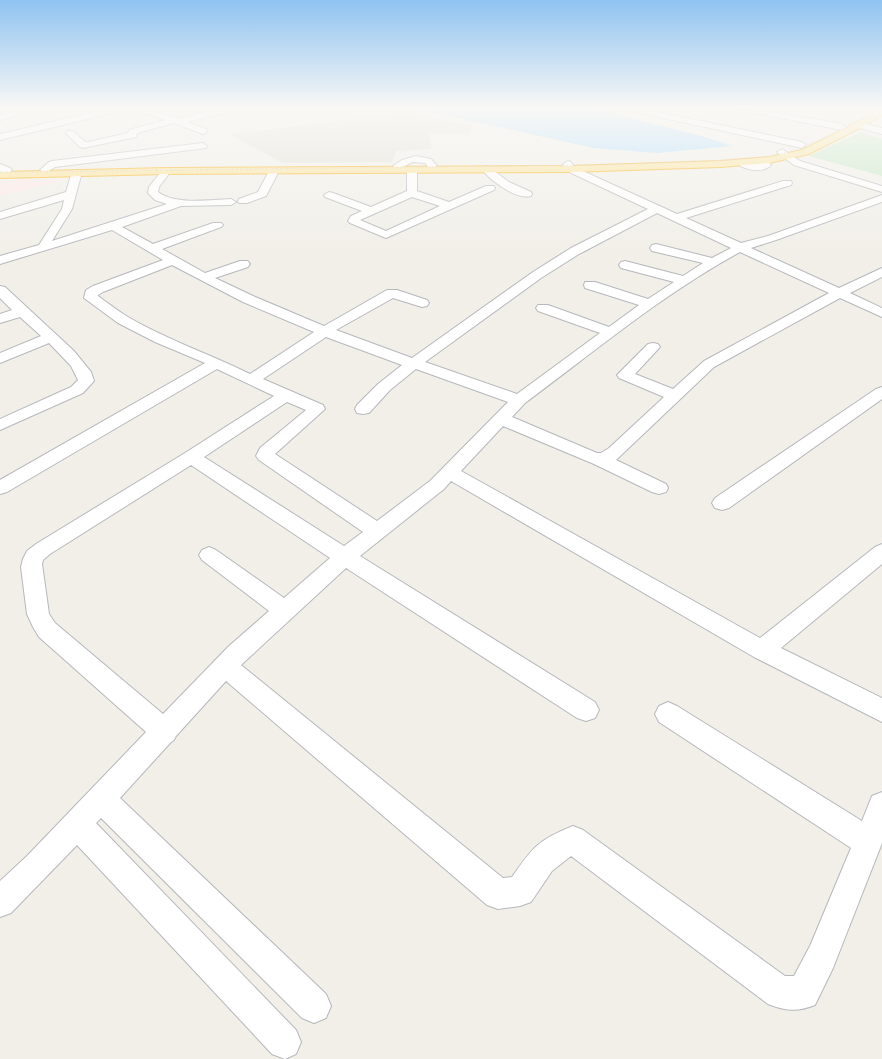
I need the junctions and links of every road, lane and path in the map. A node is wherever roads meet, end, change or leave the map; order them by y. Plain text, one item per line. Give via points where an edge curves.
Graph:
1 (99, 158) edge
2 (729, 158) edge
3 (769, 158) edge
4 (791, 158) edge
5 (569, 166) junction
6 (486, 169) junction
7 (45, 170) junction
8 (412, 170) junction
9 (2, 171) edge
10 (166, 171) junction
11 (274, 171) junction
12 (78, 172) junction
13 (787, 183) dead end
14 (490, 188) dead end
15 (882, 190) edge
16 (412, 193) junction
17 (72, 194) junction
18 (527, 194) dead end
19 (329, 195) dead end
20 (882, 198) edge
21 (243, 200) dead end
22 (231, 202) dead end
23 (177, 204) junction
24 (450, 206) junction
25 (657, 209) junction
26 (371, 211) junction
27 (193, 214) dead end
28 (0, 216) edge
29 (676, 218) junction
30 (217, 225) dead end
31 (113, 226) junction
32 (386, 235) junction
33 (403, 241) dead end
34 (44, 247) junction
35 (152, 248) junction
36 (656, 248) dead end
37 (741, 248) junction
38 (0, 260) edge
39 (174, 260) junction
40 (713, 262) junction
41 (244, 264) dead end
42 (625, 265) dead end
43 (882, 272) edge
44 (204, 277) junction
45 (685, 281) junction
46 (590, 285) dead end
47 (0, 290) edge
48 (838, 294) junction
49 (422, 304) dead end
50 (650, 304) junction
51 (543, 308) dead end
52 (21, 312) junction
53 (882, 313) edge
54 (0, 318) edge
55 (325, 331) junction
56 (611, 332) junction
57 (52, 337) junction
58 (653, 347) dead end
59 (0, 358) edge
60 (217, 363) junction
61 (414, 363) junction
62 (251, 380) junction
63 (882, 392) edge
64 (286, 395) junction
65 (675, 396) junction
66 (519, 400) junction
67 (363, 409) dead end
68 (500, 419) junction
69 (0, 425) edge
70 (192, 457) junction
71 (599, 459) junction
72 (451, 473) junction
73 (0, 488) edge
74 (659, 488) dead end
75 (722, 503) dead end
76 (378, 532) junction
77 (882, 552) edge
78 (209, 555) dead end
79 (345, 557) junction
80 (285, 611) junction
81 (762, 650) junction
82 (226, 666) junction
83 (586, 710) dead end
84 (882, 711) edge
85 (668, 714) dead end
86 (165, 732) junction
87 (100, 799) junction
88 (882, 806) edge
89 (77, 824) junction
90 (868, 842) junction
91 (0, 902) edge
92 (314, 1006) dead end
93 (284, 1042) dead end

1 - 7 street via 52,164
2 - 5 highway
3 - 5 highway via 665,166
4 - 15 street via 815,170
5 - 6 highway
5 - 7 highway
5 - 25 street
6 - 8 highway
6 - 18 street via 502,182
7 - 9 highway
8 - 11 highway
8 - 16 street
9 - 12 highway
10 - 11 highway
10 - 12 highway
10 - 23 street via 154,187 153,193
11 - 21 street via 262,194
12 - 17 street
13 - 29 street
14 - 24 street
16 - 24 street
16 - 26 street
17 - 28 street
17 - 34 street via 67,209
19 - 26 street
20 - 37 street
22 - 23 street
23 - 27 street
23 - 31 street
24 - 32 street
25 - 29 street
25 - 61 street via 575,251 537,274
26 - 32 street via 354,221
29 - 37 street
30 - 35 street
31 - 34 street
31 - 35 street
32 - 33 street
34 - 38 street
35 - 39 street
36 - 40 street
37 - 40 street
37 - 48 street via 762,258 778,257 794,262 796,267 792,272
39 - 44 street
39 - 60 street via 98,289 91,293 91,298 123,320
40 - 45 street
41 - 44 street
42 - 45 street
43 - 48 street
44 - 55 street
45 - 50 street
46 - 50 street
47 - 52 street
48 - 53 street
48 - 65 street via 709,364
49 - 55 street via 392,293
50 - 56 street
51 - 56 street
52 - 54 street
52 - 57 street
55 - 61 street
55 - 62 street
56 - 66 street
57 - 59 street
57 - 69 street via 84,373 86,381 78,390
58 - 65 street via 625,375
60 - 62 street
60 - 73 street
61 - 66 street
61 - 67 street via 384,387
62 - 64 street
63 - 75 street
64 - 70 street
64 - 76 street via 317,409 266,452 265,456
65 - 71 street via 615,452 607,458
66 - 68 street
68 - 71 street
68 - 72 street
70 - 79 street
70 - 86 street via 43,549 36,554 32,564 38,617 47,630
71 - 74 street
72 - 76 street
72 - 81 street
76 - 79 street
77 - 81 street
78 - 80 street
79 - 80 street
79 - 83 street
80 - 82 street
81 - 84 street
82 - 86 street
82 - 90 street via 498,894 520,891 548,853 573,840 780,992 804,993 822,957
85 - 90 street
86 - 87 street
87 - 89 street
87 - 92 street
88 - 90 street
89 - 91 street
89 - 93 street

